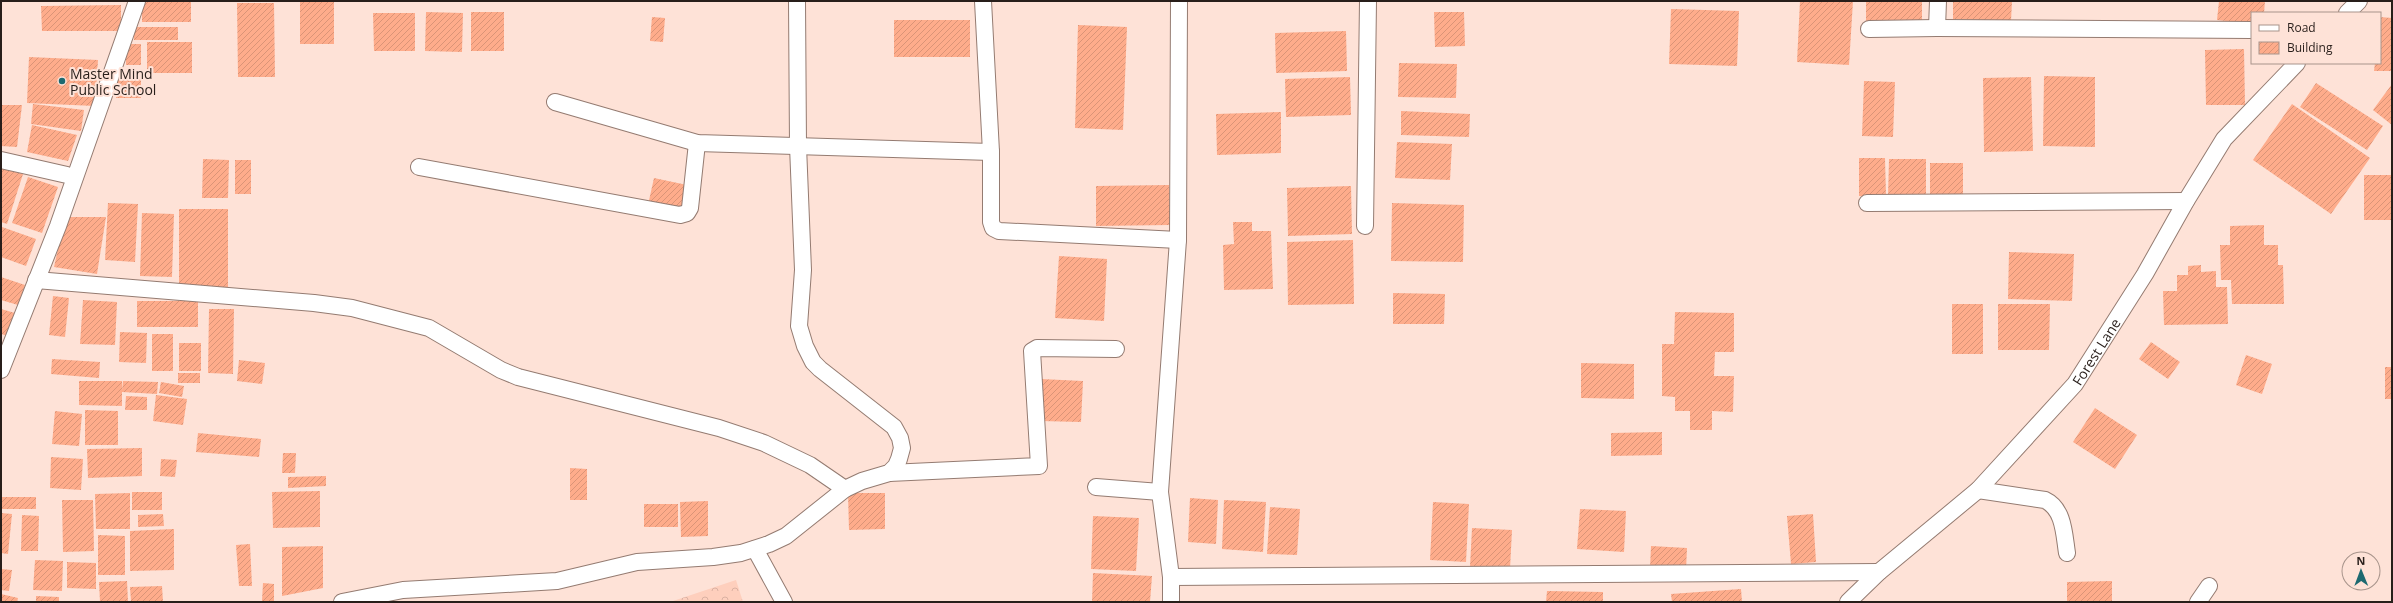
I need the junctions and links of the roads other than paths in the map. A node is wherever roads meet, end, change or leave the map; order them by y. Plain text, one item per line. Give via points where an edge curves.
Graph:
1 (137, 1) edge
2 (797, 1) edge
3 (983, 1) edge
4 (1179, 1) edge
5 (1368, 1) edge
6 (1938, 1) edge
7 (2359, 1) edge
8 (2348, 12) edge
9 (1938, 28) junction
10 (1869, 29) dead end
11 (2251, 30) edge
12 (2296, 64) edge
13 (555, 102) dead end
14 (697, 142) junction
15 (798, 146) junction
16 (991, 152) junction
17 (1, 160) edge
18 (419, 167) dead end
19 (67, 175) dead end
20 (2186, 201) junction
21 (1867, 203) dead end
22 (1365, 226) dead end
23 (1178, 240) junction
24 (36, 280) junction
25 (1116, 349) dead end
26 (1, 370) edge
27 (889, 473) junction
28 (1096, 487) dead end
29 (845, 489) junction
30 (1978, 490) junction
31 (1160, 492) junction
32 (755, 549) junction
33 (2067, 553) dead end
34 (1879, 572) junction
35 (1171, 577) junction
36 (2209, 586) dead end
37 (342, 602) edge
38 (784, 602) edge
39 (1170, 602) edge
40 (1848, 602) edge
41 (2198, 602) edge

1 - 24 street via 58,226
2 - 15 street
3 - 16 street
4 - 23 street
5 - 22 street
6 - 9 street
7 - 8 street
9 - 10 street
9 - 11 street
12 - 20 street, Forest Lane via 2224,139
13 - 14 street
14 - 15 street
14 - 18 street via 690,208 680,216
15 - 16 street
15 - 27 street via 803,270 799,326 801,338 813,362 820,369 897,432 902,448 896,466
16 - 23 street via 991,222 996,230
17 - 19 street
20 - 21 street
20 - 30 street, Forest Lane via 2145,274 2075,384
23 - 31 street
24 - 26 street
24 - 29 street via 334,304 418,324 440,333 501,370 518,377 719,428 764,443 810,465
25 - 27 street via 1037,348 1032,351 1039,466
27 - 29 street
28 - 31 street
29 - 32 street via 786,536
30 - 33 street via 2045,500 2052,504 2061,517
30 - 34 street, Forest Lane
31 - 35 street
32 - 37 street via 713,557 637,562 557,581 403,590
32 - 38 street
34 - 35 street
34 - 40 street, Forest Lane
35 - 39 street
36 - 41 street

